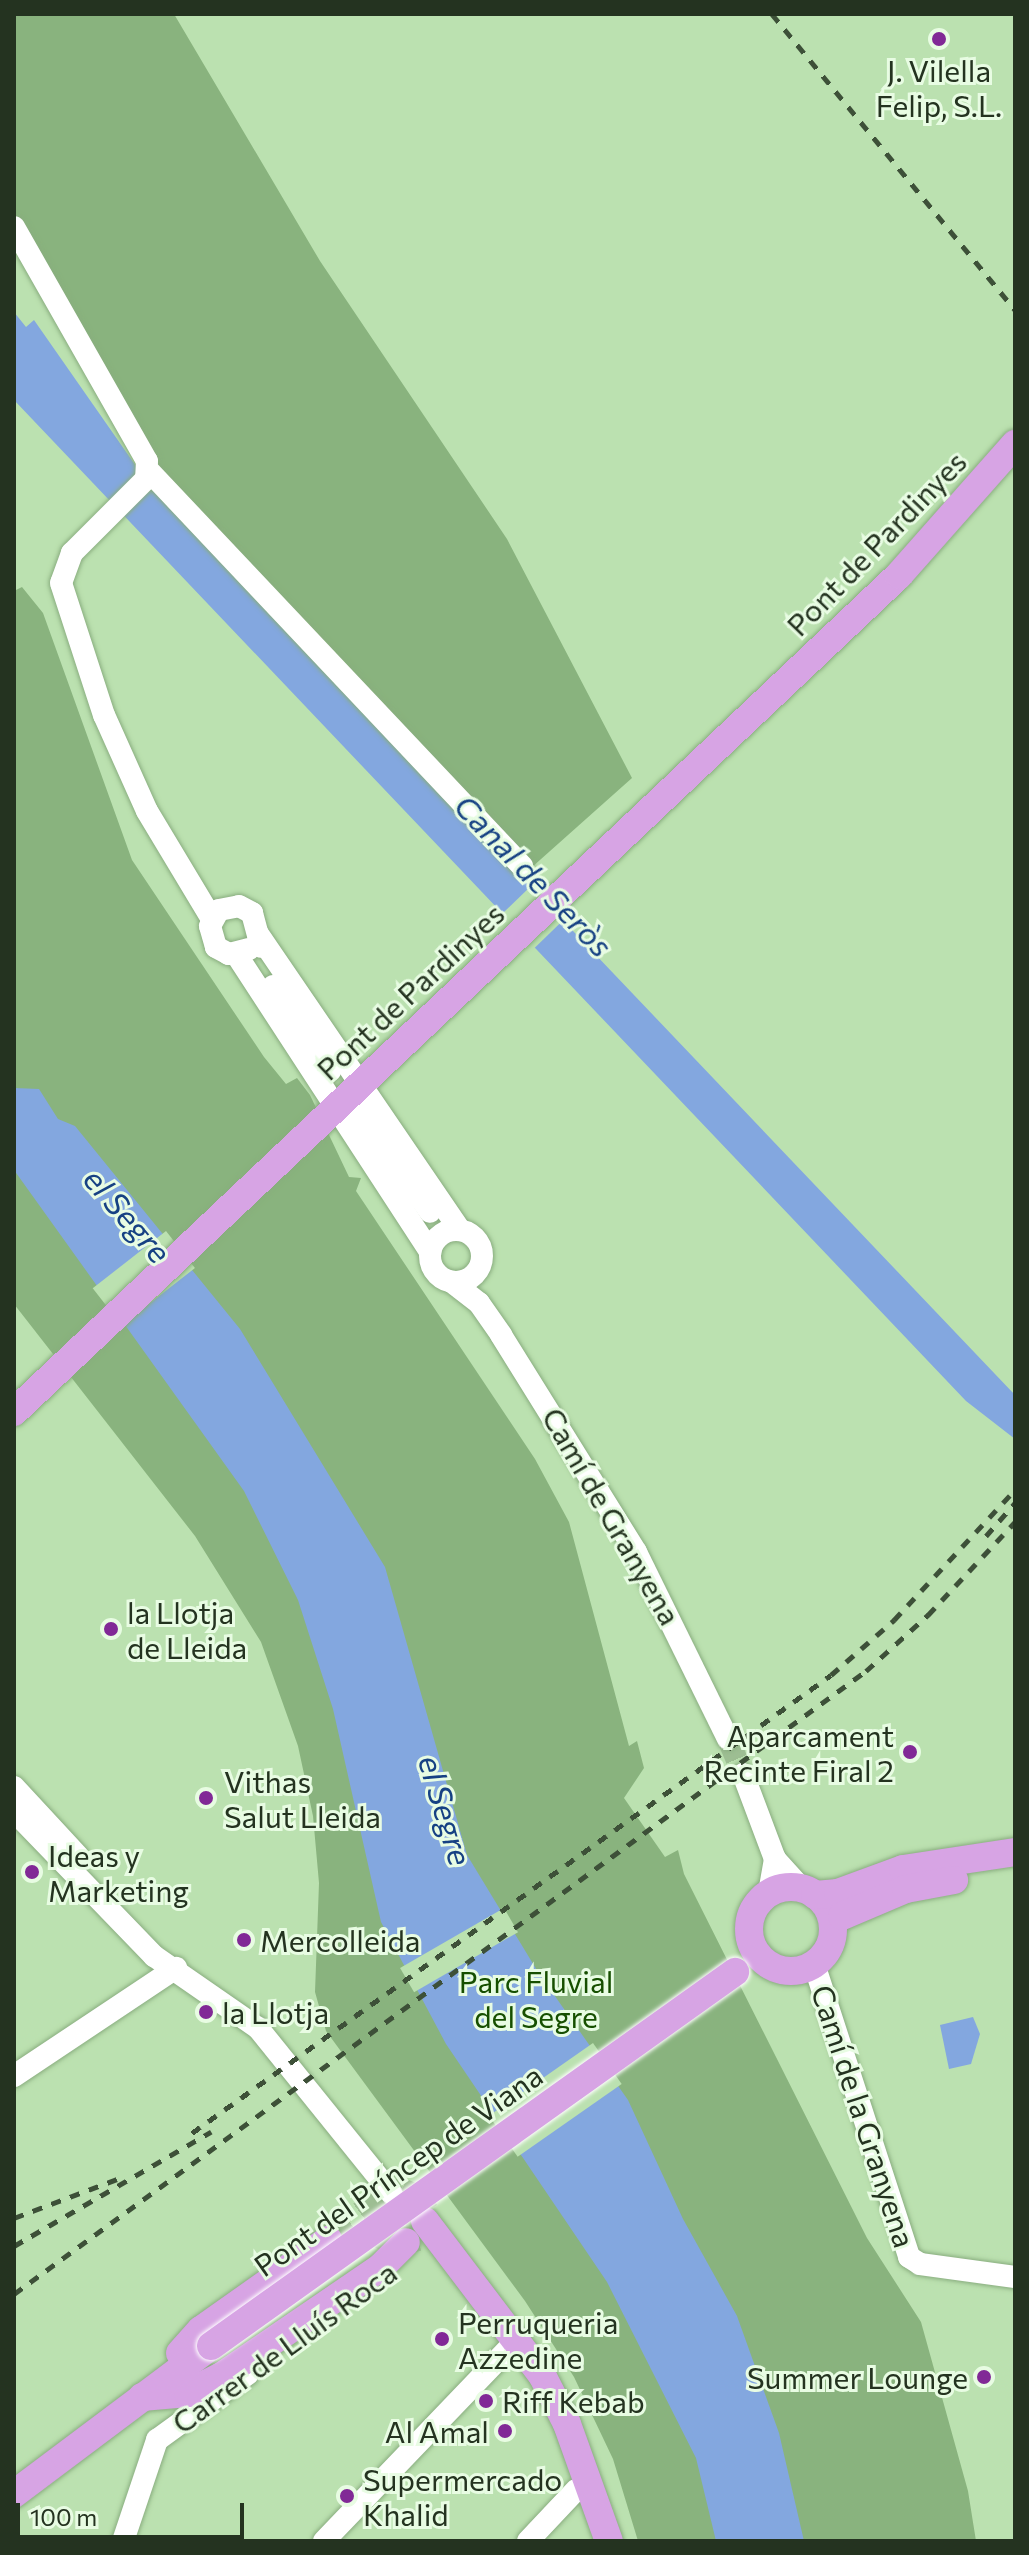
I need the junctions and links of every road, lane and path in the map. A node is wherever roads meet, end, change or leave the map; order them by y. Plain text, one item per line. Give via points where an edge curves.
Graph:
1 (14, 227) edge
2 (1015, 444) edge
3 (148, 476) junction
4 (522, 866) dead end
5 (218, 913) junction
6 (258, 934) junction
7 (236, 954) junction
8 (266, 977) junction
9 (330, 1070) dead end
10 (361, 1084) junction
11 (339, 1114) junction
12 (444, 1239) junction
13 (477, 1271) junction
14 (452, 1282) junction
15 (479, 1303) junction
16 (14, 1412) edge
17 (728, 1739) tunnel mouth
18 (743, 1774) tunnel mouth
19 (14, 1787) edge
20 (14, 1811) edge
21 (1015, 1852) edge
22 (775, 1859) junction
23 (1015, 1869) edge
24 (808, 1892) junction
25 (769, 1893) junction
26 (832, 1924) junction
27 (758, 1955) junction
28 (814, 1964) junction
29 (176, 1968) junction
30 (147, 1988) junction
31 (219, 1999) junction
32 (14, 2076) edge
33 (392, 2194) tunnel mouth
34 (414, 2235) junction
35 (328, 2240) tunnel mouth
36 (1015, 2277) edge
37 (511, 2344) junction
38 (165, 2378) junction
39 (142, 2397) junction
40 (576, 2490) junction
41 (14, 2494) edge
42 (123, 2541) edge
43 (324, 2541) edge
44 (528, 2541) edge
45 (593, 2541) edge
46 (609, 2541) edge

1 - 3 street via 144,454
2 - 10 main road, Pont de Pardinyes via 899,575
3 - 4 street
3 - 5 street via 72,553 61,583 104,715 147,811 197,891
5 - 6 street via 239,906 252,913
5 - 7 street via 210,934 216,947
6 - 7 street via 251,948
6 - 8 street
6 - 10 street
7 - 8 street
7 - 11 street
8 - 9 street
10 - 11 main road, Pont de Pardinyes
10 - 12 street
11 - 12 street
11 - 16 main road, Pont de Pardinyes
12 - 13 street via 478,1242 482,1256
12 - 14 street via 433,1268
13 - 14 street
13 - 15 street, Camí de Granyena
14 - 15 street, Camí de Granyena
15 - 17 street, Camí de Granyena via 636,1552
18 - 22 street
19 - 29 street via 156,1938
20 - 29 street via 154,1956
21 - 24 main road via 903,1869 838,1893
22 - 24 street
22 - 25 street
23 - 26 main road via 906,1889 849,1910
24 - 25 main road
24 - 26 main road
25 - 27 main road via 752,1913 749,1931
26 - 28 main road via 830,1945
27 - 28 main road via 780,1970
27 - 38 main road, Pont del Príncep de Viana, bridge
28 - 36 street, Camí de la Granyena via 909,2257 916,2263
29 - 30 street
29 - 31 street
30 - 31 street
30 - 32 street
31 - 33 street via 285,2057
34 - 37 main road
34 - 39 main road via 381,2267 220,2377 188,2393
34 - 42 street, Carrer de Lluís Roca via 403,2262 157,2440
35 - 38 main road via 201,2330
37 - 40 main road
37 - 43 street
37 - 46 main road via 567,2424
38 - 39 main road
39 - 41 main road
40 - 44 street
40 - 45 main road

